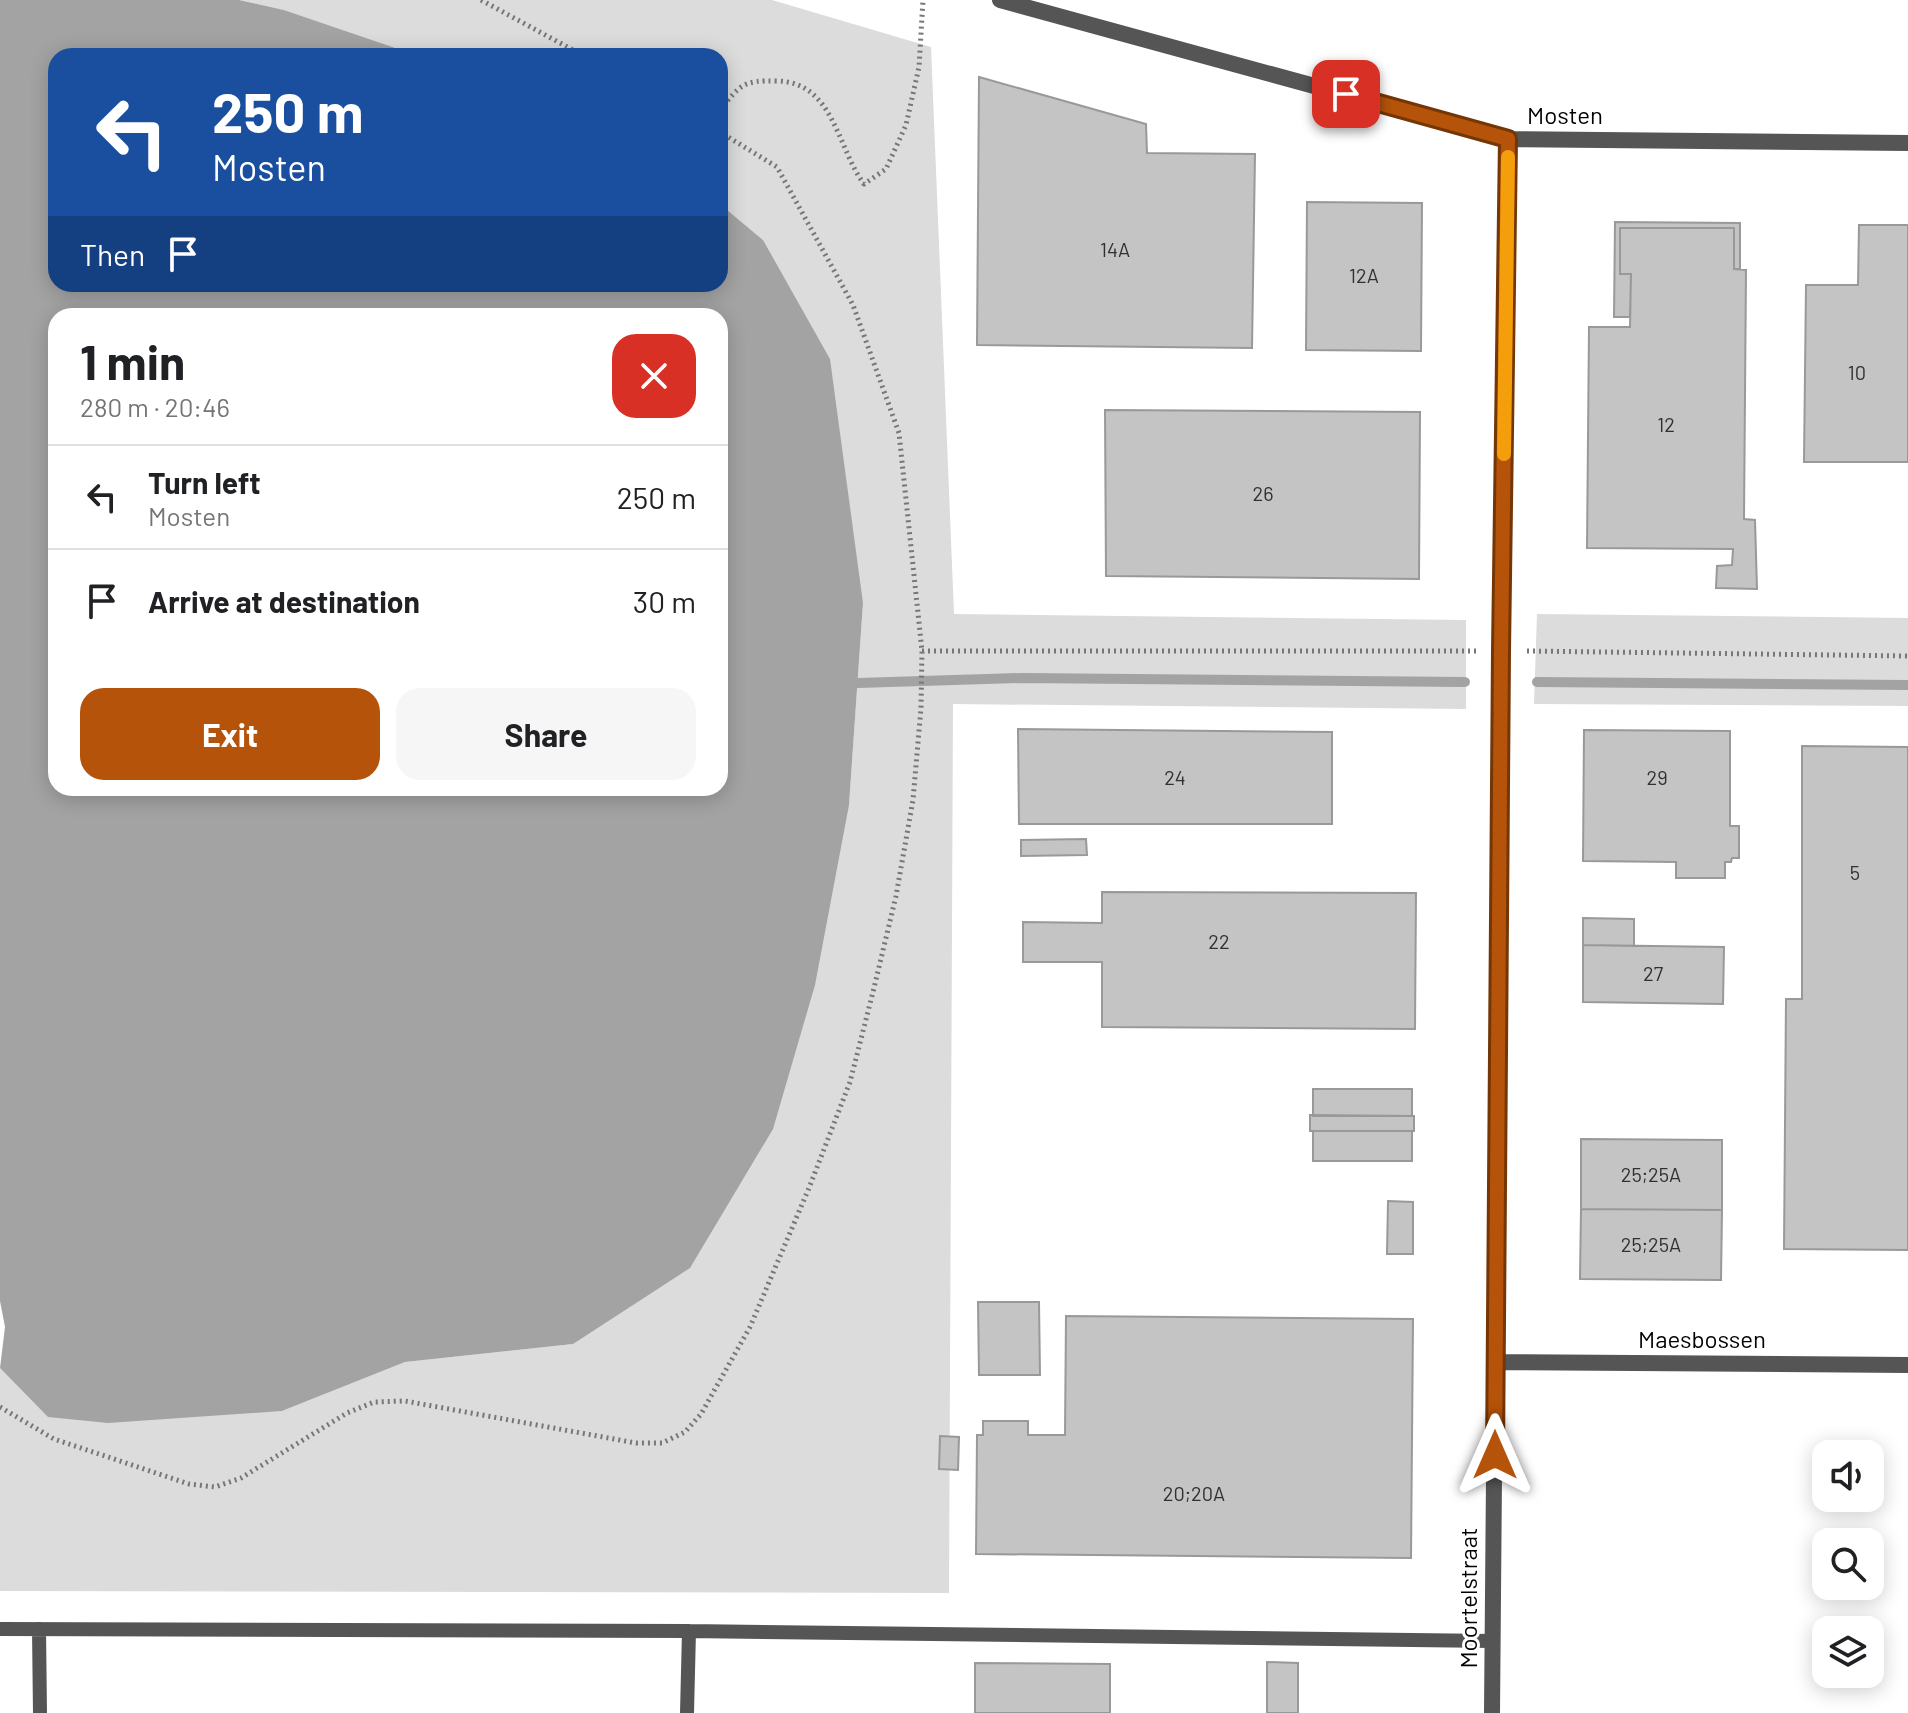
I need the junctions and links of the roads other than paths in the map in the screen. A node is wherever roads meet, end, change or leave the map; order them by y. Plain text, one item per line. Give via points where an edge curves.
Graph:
1 (1000, 0) edge
2 (1508, 139) junction
3 (1908, 143) edge
4 (1495, 1362) junction
5 (1908, 1365) edge
6 (0, 1629) edge
7 (39, 1629) junction
8 (689, 1631) junction
9 (1493, 1641) junction
10 (40, 1713) edge
11 (687, 1713) edge
12 (1492, 1713) edge

1 - 2 street, Mosten
2 - 3 street, Mosten
2 - 4 street, Moortelstraat
4 - 5 street, Maesbossen
4 - 9 street, Moortelstraat
6 - 7 lane
7 - 8 lane
7 - 10 lane
8 - 9 lane
8 - 11 lane
9 - 12 street, Moortelstraat

